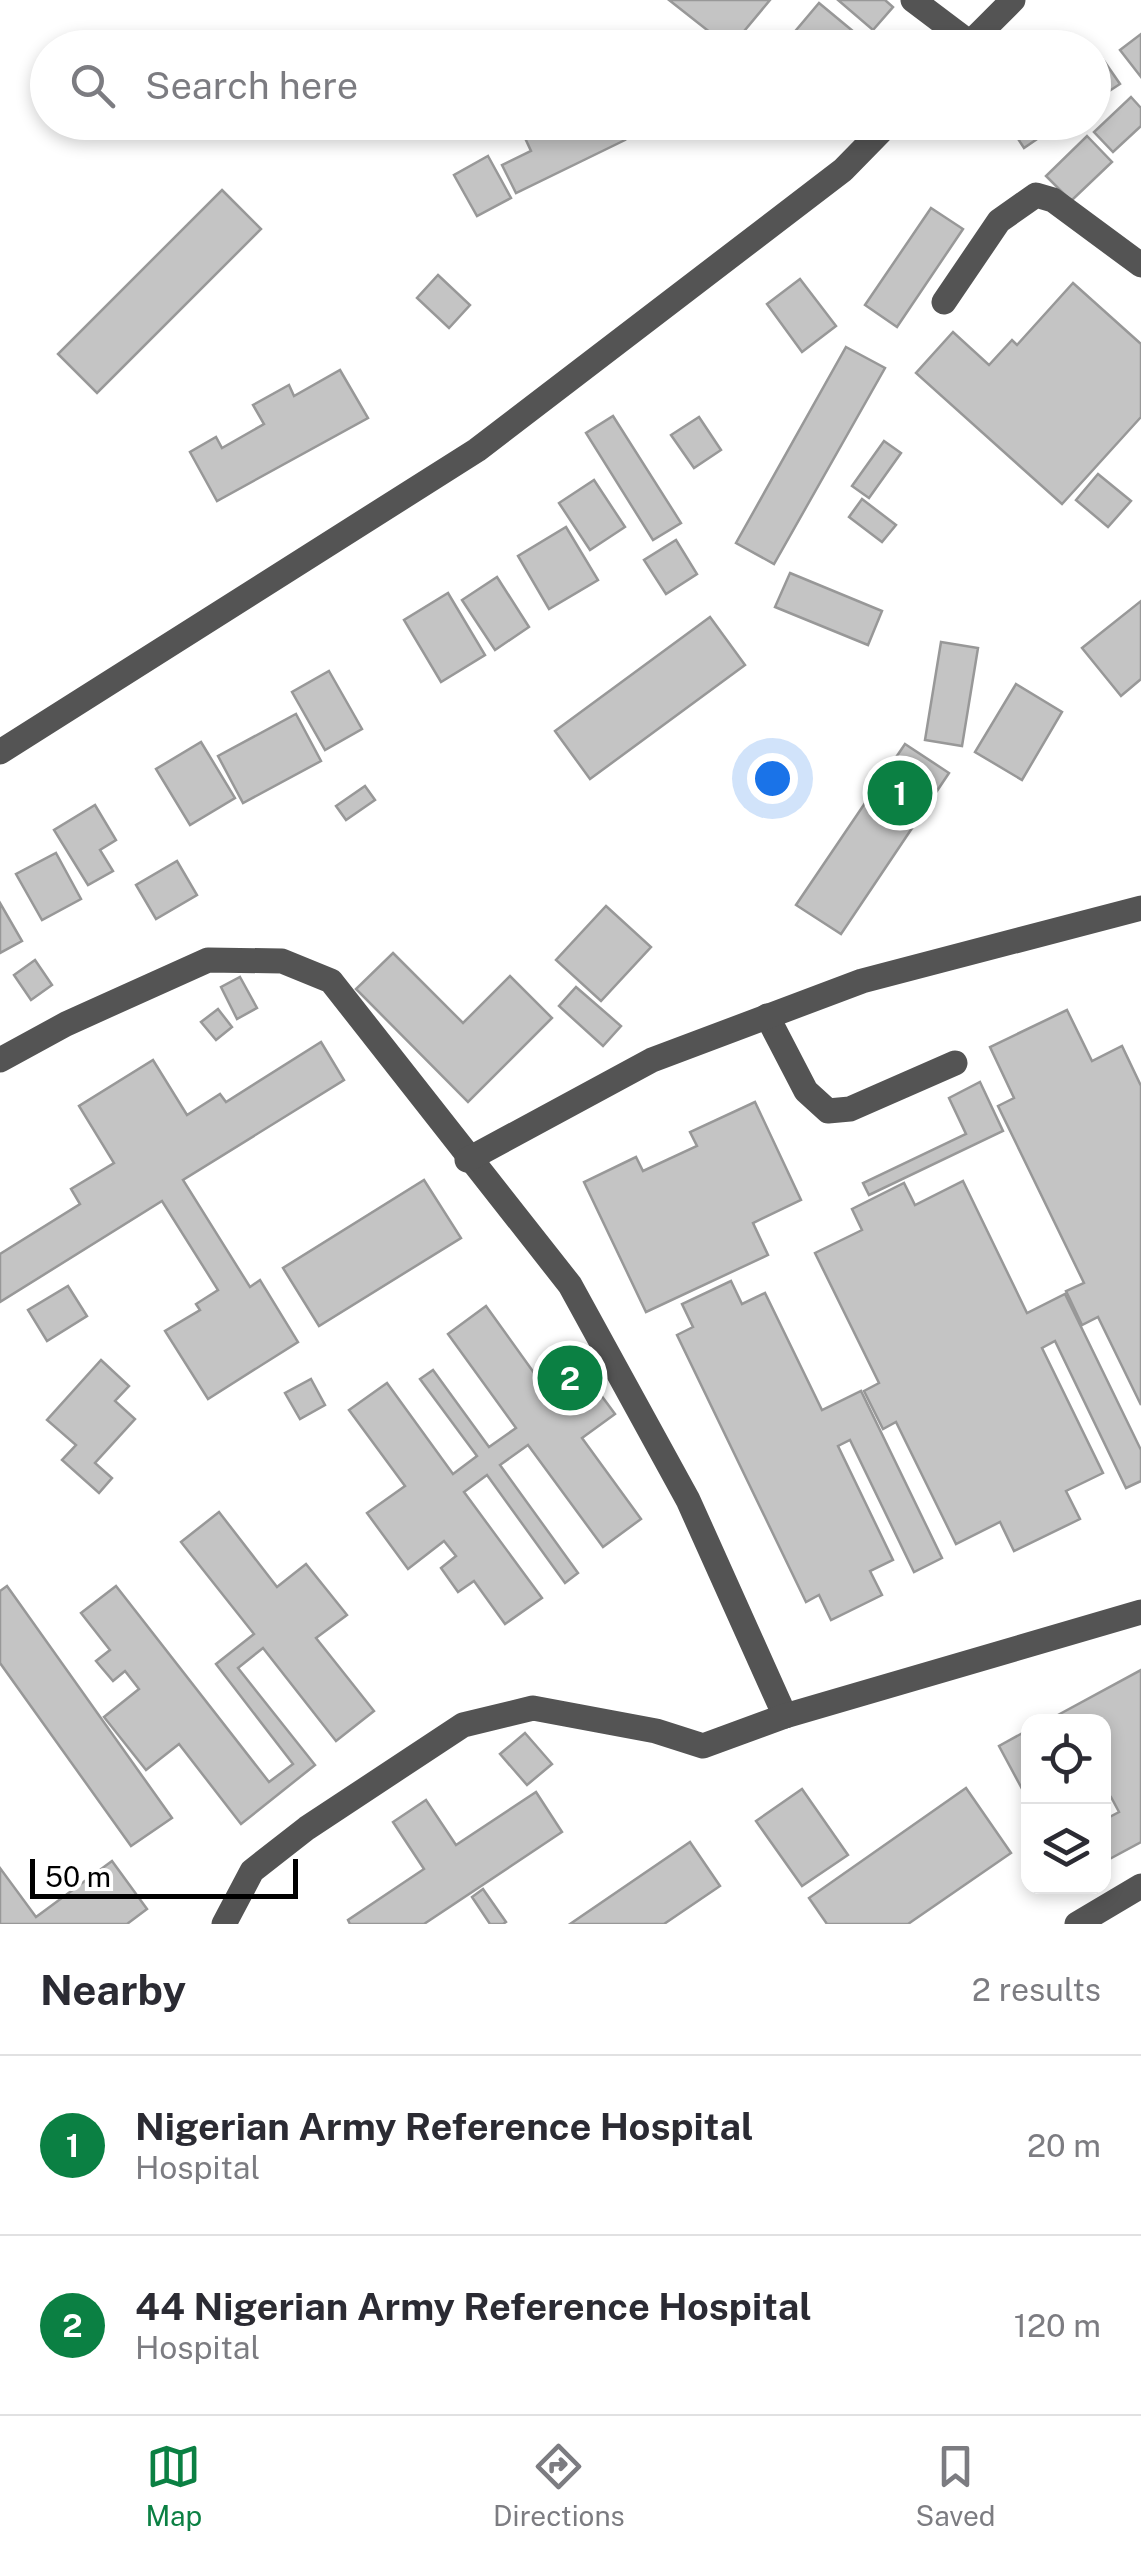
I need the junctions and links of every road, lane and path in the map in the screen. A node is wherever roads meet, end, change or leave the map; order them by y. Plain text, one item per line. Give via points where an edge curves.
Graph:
1 (913, 0) edge
2 (1013, 0) edge
3 (949, 30) edge
4 (982, 30) edge
5 (872, 140) edge
6 (1141, 266) edge
7 (944, 302) dead end
8 (0, 752) edge
9 (1141, 908) edge
10 (767, 1016) junction
11 (0, 1060) edge
12 (955, 1063) dead end
13 (468, 1160) junction
14 (1141, 1612) edge
15 (785, 1716) junction
16 (1141, 1886) edge
17 (224, 1924) edge
18 (1077, 1924) edge

1 - 3 street
2 - 4 street
5 - 8 street via 843,170 476,450
6 - 7 street via 1065,208 1036,195 999,221
9 - 10 street via 862,980
10 - 12 street via 806,1091 828,1110 850,1110
10 - 13 street via 652,1060
11 - 13 street via 208,960 282,961 331,981
13 - 15 street via 570,1285 688,1500
14 - 15 street
15 - 17 street via 702,1746 533,1708 463,1725 252,1871
16 - 18 street

